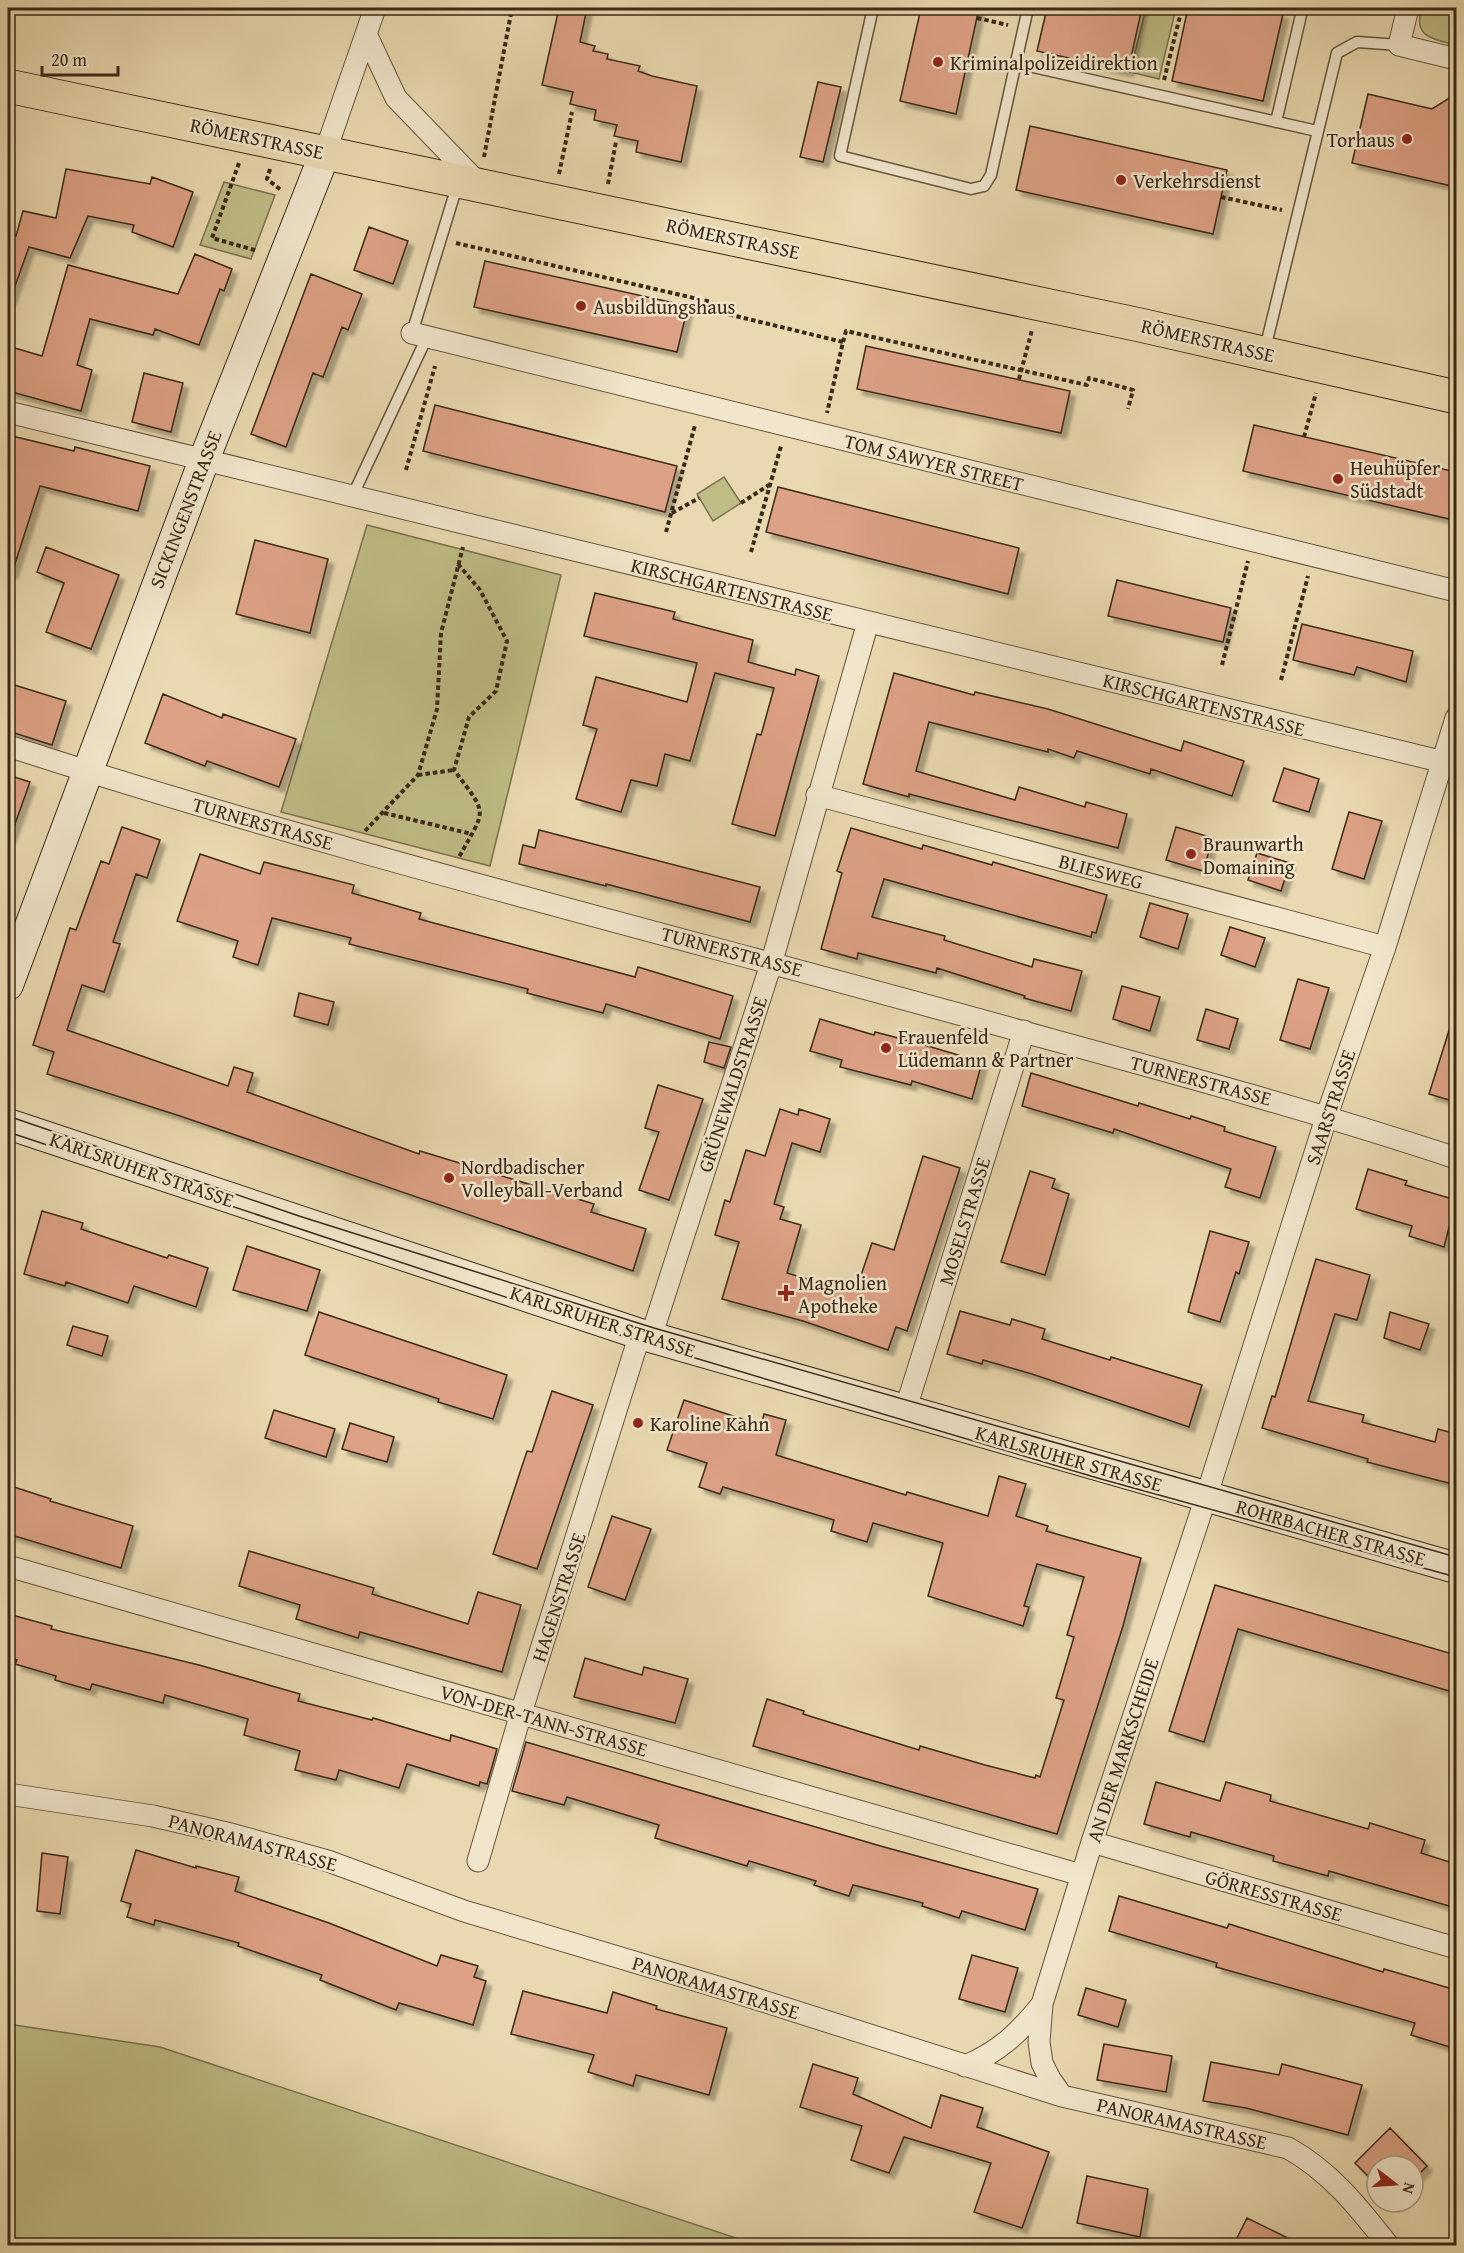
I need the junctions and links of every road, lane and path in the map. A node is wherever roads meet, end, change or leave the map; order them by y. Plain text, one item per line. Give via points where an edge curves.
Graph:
1 (375, 8) edge
2 (512, 8) edge
3 (756, 8) edge
4 (873, 8) edge
5 (1028, 8) edge
6 (1182, 8) edge
7 (1299, 8) edge
8 (1408, 8) edge
9 (772, 13) dead end
10 (977, 18) dead end
11 (1024, 28) junction
12 (366, 34) junction
13 (1399, 45) junction
14 (1456, 59) edge
15 (1016, 63) junction
16 (8, 86) edge
17 (1160, 97) junction
18 (572, 112) dead end
19 (1276, 122) junction
20 (1317, 131) junction
21 (249, 136) junction
22 (616, 142) dead end
23 (325, 153) junction
24 (469, 182) junction
25 (1221, 197) dead end
26 (553, 201) junction
27 (602, 211) junction
28 (1297, 214) junction
29 (441, 240) junction
30 (261, 252) dead end
31 (1038, 303) junction
32 (427, 337) junction
33 (843, 342) junction
34 (1264, 352) junction
35 (1323, 366) junction
36 (1021, 371) junction
37 (1019, 379) dead end
38 (1456, 398) edge
39 (700, 404) junction
40 (1128, 409) dead end
41 (8, 412) edge
42 (786, 426) junction
43 (822, 434) junction
44 (1304, 436) dead end
45 (204, 460) junction
46 (406, 470) dead end
47 (769, 485) junction
48 (352, 497) junction
49 (699, 498) dead end
50 (741, 503) dead end
51 (672, 514) junction
52 (468, 525) junction
53 (666, 532) dead end
54 (1253, 541) junction
55 (751, 552) dead end
56 (1313, 555) junction
57 (458, 564) junction
58 (1456, 591) edge
59 (868, 622) junction
60 (1222, 666) dead end
61 (1281, 680) dead end
62 (1456, 718) edge
63 (8, 746) edge
64 (1450, 764) edge
65 (454, 770) junction
66 (86, 771) junction
67 (418, 775) junction
68 (817, 795) junction
69 (384, 812) junction
70 (472, 834) junction
71 (357, 850) junction
72 (459, 858) dead end
73 (1385, 947) junction
74 (772, 961) junction
75 (8, 985) edge
76 (1024, 1031) junction
77 (1327, 1115) junction
78 (8, 1124) edge
79 (1456, 1158) edge
80 (646, 1336) junction
81 (904, 1411) junction
82 (1205, 1497) junction
83 (8, 1566) edge
84 (1456, 1568) edge
85 (521, 1713) junction
86 (8, 1794) edge
87 (1092, 1842) junction
88 (478, 1861) dead end
89 (1081, 1875) junction
90 (1456, 1948) edge
91 (1042, 2004) junction
92 (965, 2066) junction
93 (1062, 2096) junction
94 (1389, 2246) edge

1 - 12 street, SICKINGENSTRASSE
2 - 24 path
3 - 9 path
4 - 15 lane via 840,156 971,189 984,186 991,175
5 - 11 lane
6 - 17 path
7 - 19 lane via 1301,15
8 - 13 street
10 - 11 path
11 - 15 lane
12 - 23 street, SICKINGENSTRASSE
12 - 24 street via 396,98
13 - 14 street
13 - 20 lane via 1357,42 1337,53
15 - 17 lane
16 - 21 main road, RÖMERSTRASSE
17 - 19 lane
18 - 26 path
19 - 20 lane
20 - 28 lane
21 - 23 main road, RÖMERSTRASSE
21 - 30 path via 212,238
22 - 27 path
23 - 24 main road, RÖMERSTRASSE
23 - 45 main road, SICKINGENSTRASSE
24 - 26 main road, RÖMERSTRASSE
24 - 29 lane
25 - 28 path
26 - 27 main road, RÖMERSTRASSE
27 - 31 main road, RÖMERSTRASSE
28 - 34 lane
29 - 32 lane
29 - 33 path via 711,302 720,312
31 - 34 main road, RÖMERSTRASSE
31 - 36 path
32 - 39 street, TOM SAWYER STREET
32 - 46 path
32 - 48 lane
33 - 36 path via 846,331
33 - 43 path
34 - 35 main road, RÖMERSTRASSE
35 - 38 main road, RÖMERSTRASSE
35 - 44 path
36 - 37 path
36 - 40 path via 1087,385 1089,378 1133,390
39 - 42 street, TOM SAWYER STREET
39 - 51 path
41 - 45 street, KIRSCHGARTENSTRASSE
42 - 43 street, TOM SAWYER STREET
42 - 47 path
43 - 54 street, TOM SAWYER STREET
45 - 48 street, KIRSCHGARTENSTRASSE
45 - 66 main road, SICKINGENSTRASSE
47 - 50 path
47 - 55 path
48 - 52 street, KIRSCHGARTENSTRASSE
49 - 51 path
51 - 53 path
52 - 57 path
52 - 59 street, KIRSCHGARTENSTRASSE
54 - 56 street, TOM SAWYER STREET
54 - 60 path
56 - 58 street, TOM SAWYER STREET
56 - 61 path
57 - 65 path via 480,590 507,641 496,691 469,717
57 - 67 path via 441,633 437,709
59 - 64 street, KIRSCHGARTENSTRASSE
59 - 68 street, GRÜNEWALDSTRASSE
62 - 64 street, SAARSTRASSE
63 - 66 street, TURNERSTRASSE
64 - 73 street, SAARSTRASSE
65 - 67 path
65 - 70 path via 480,804 480,823
66 - 71 street, TURNERSTRASSE
66 - 75 main road, SICKINGENSTRASSE
67 - 69 path
68 - 73 street, BLIESWEG
68 - 74 street, GRÜNEWALDSTRASSE
69 - 70 path
69 - 71 path via 363,833
70 - 72 path
71 - 74 street, TURNERSTRASSE
73 - 77 street, SAARSTRASSE
74 - 76 street, TURNERSTRASSE
74 - 80 street, GRÜNEWALDSTRASSE
76 - 77 street, TURNERSTRASSE
76 - 81 street, MOSELSTRASSE
77 - 79 street, TURNERSTRASSE
77 - 82 street, SAARSTRASSE
78 - 80 main road, KARLSRUHER STRASSE
80 - 81 main road, KARLSRUHER STRASSE
80 - 85 street, HAGENSTRASSE
81 - 82 main road, KARLSRUHER STRASSE
82 - 84 main road, ROHRBACHER STRASSE
82 - 87 street, AN DER MARKSCHEIDE
83 - 85 street, VON-DER-TANN-STRASSE
85 - 88 street, HAGENSTRASSE
85 - 89 street, VON-DER-TANN-STRASSE
86 - 92 street, PANORAMASTRASSE via 153,1816 306,1855 464,1911
87 - 89 street, AN DER MARKSCHEIDE
87 - 90 street, GÖRRESSTRASSE
89 - 91 street, AN DER MARKSCHEIDE
91 - 92 street, AN DER MARKSCHEIDE via 1003,2046
91 - 93 street, AN DER MARKSCHEIDE via 1042,2063
92 - 93 street, PANORAMASTRASSE
93 - 94 street, PANORAMASTRASSE via 1288,2148 1314,2162 1347,2193

